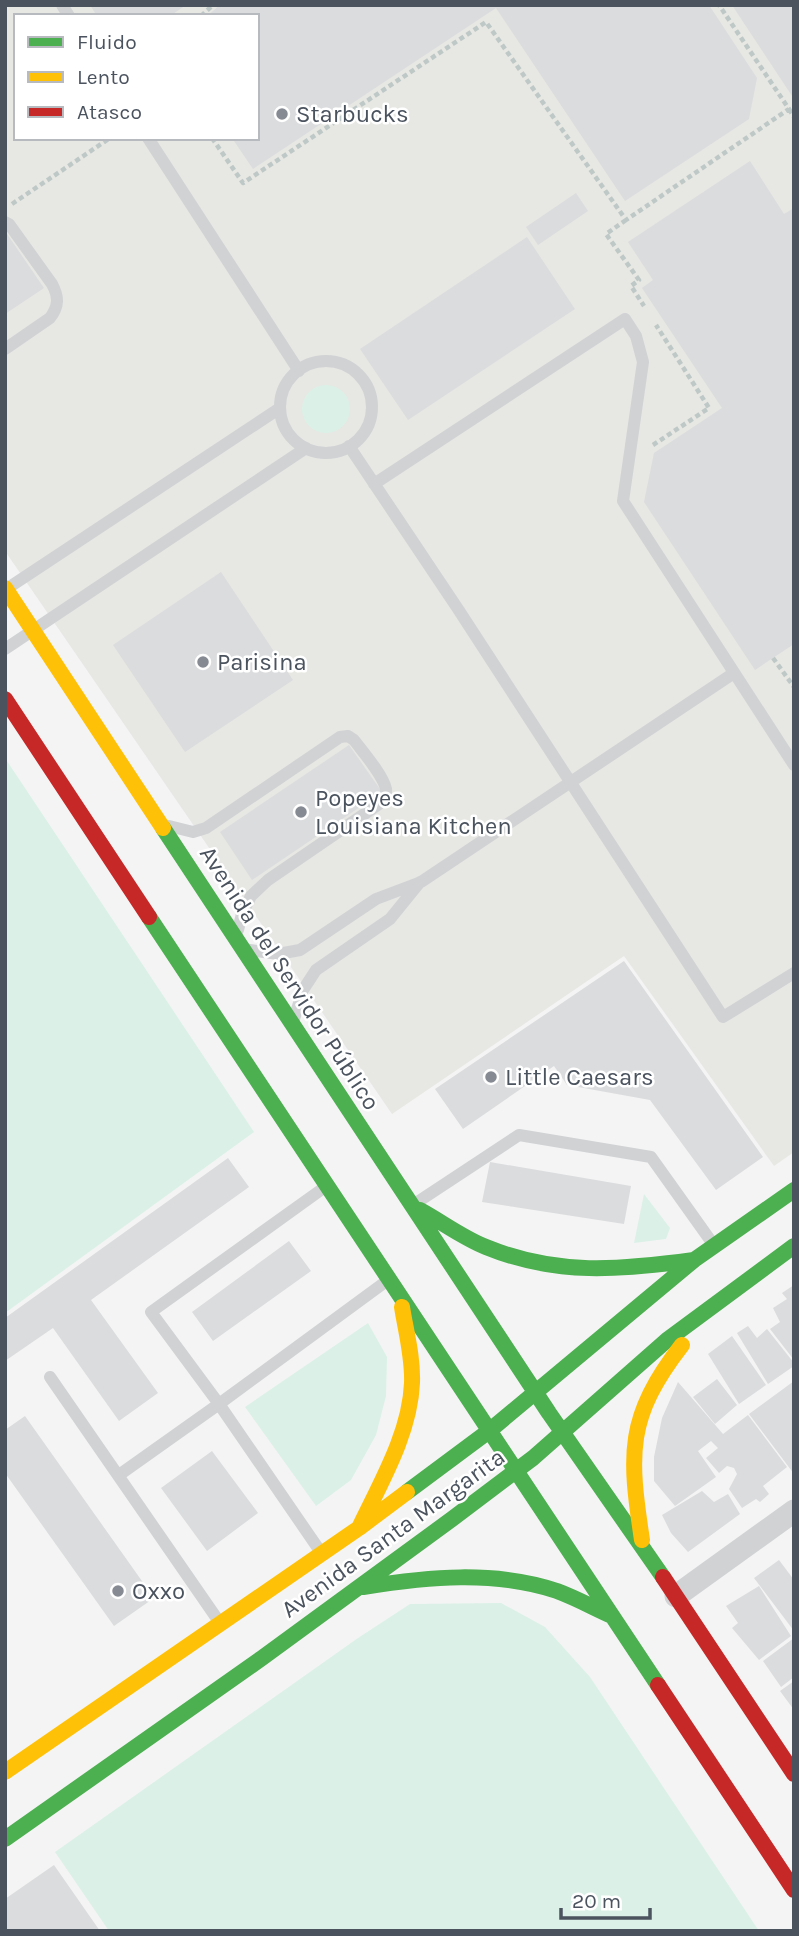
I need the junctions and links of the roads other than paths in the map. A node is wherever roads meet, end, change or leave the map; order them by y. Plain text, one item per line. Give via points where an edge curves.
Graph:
1 (149, 140) edge
2 (5, 222) edge
3 (5, 349) edge
4 (299, 371) junction
5 (280, 408) junction
6 (349, 446) junction
7 (306, 448) junction
8 (374, 484) junction
9 (6, 589) edge
10 (33, 630) junction
11 (5, 649) edge
12 (734, 673) junction
13 (5, 699) edge
14 (794, 765) edge
15 (570, 783) junction
16 (160, 823) junction
17 (421, 882) junction
18 (240, 943) junction
19 (794, 973) edge
20 (293, 1023) junction
21 (328, 1184) junction
22 (794, 1190) edge
23 (413, 1205) junction
24 (714, 1246) junction
25 (794, 1246) edge
26 (694, 1260) junction
27 (394, 1285) junction
28 (710, 1307) junction
29 (50, 1377) dead end
30 (537, 1393) junction
31 (219, 1404) junction
32 (489, 1432) junction
33 (564, 1434) junction
34 (515, 1472) junction
35 (119, 1475) junction
36 (794, 1511) edge
37 (359, 1528) junction
38 (644, 1549) junction
39 (321, 1553) junction
40 (357, 1588) junction
41 (676, 1596) junction
42 (612, 1616) junction
43 (221, 1623) junction
44 (791, 1762) edge
45 (5, 1772) edge
46 (5, 1839) edge
47 (794, 1890) edge

1 - 4 lane
2 - 3 lane via 57,293 58,302 50,318
4 - 5 lane via 282,393
4 - 6 lane via 330,361 345,365 367,385 372,414 367,429
5 - 7 lane via 290,436
5 - 9 lane
6 - 7 lane via 330,453
6 - 8 lane
7 - 10 lane
8 - 12 lane via 625,318 643,362 624,501
8 - 15 lane
9 - 10 main road, Avenida del Servidor Público
10 - 11 lane
10 - 16 main road, Avenida del Servidor Público
12 - 14 lane
12 - 15 lane
13 - 21 main road
15 - 17 lane
15 - 19 lane via 723,1017
16 - 18 main road, Avenida del Servidor Público
16 - 18 lane via 193,832 206,828 340,737 354,740 382,780 386,789 379,804 251,896 242,914
17 - 18 lane via 376,898 300,950 278,954
17 - 20 lane via 390,919 316,971 303,990
18 - 20 main road, Avenida del Servidor Público
20 - 23 main road, Avenida del Servidor Público
21 - 27 main road
21 - 31 lane via 152,1311
22 - 24 main road, Avenida Santa Margarita
23 - 24 lane via 519,1135 651,1157
23 - 26 main road via 485,1247 532,1263 576,1271 615,1271
23 - 30 main road, Avenida del Servidor Público
24 - 26 main road, Avenida Santa Margarita
25 - 28 main road, Avenida Santa Margarita
26 - 30 main road, Avenida Santa Margarita
27 - 31 lane
27 - 32 main road
27 - 37 main road via 413,1369 408,1410
28 - 33 main road, Avenida Santa Margarita via 649,1355
28 - 38 main road via 653,1383 636,1423 632,1463
29 - 35 lane
30 - 32 main road, Avenida Santa Margarita
30 - 33 main road, Avenida del Servidor Público
31 - 35 lane
31 - 39 lane
32 - 34 main road
32 - 37 main road, Avenida Santa Margarita
33 - 34 main road, Avenida Santa Margarita
33 - 38 main road, Avenida del Servidor Público
34 - 40 main road, Avenida Santa Margarita
34 - 42 main road
35 - 43 lane
36 - 41 street
37 - 39 main road, Avenida Santa Margarita
38 - 41 main road, Avenida del Servidor Público
39 - 43 main road, Avenida Santa Margarita
40 - 42 main road via 467,1575 513,1580 555,1591
40 - 46 main road, Avenida Santa Margarita
41 - 44 main road, Avenida del Servidor Público
42 - 47 main road
43 - 45 main road, Avenida Santa Margarita

